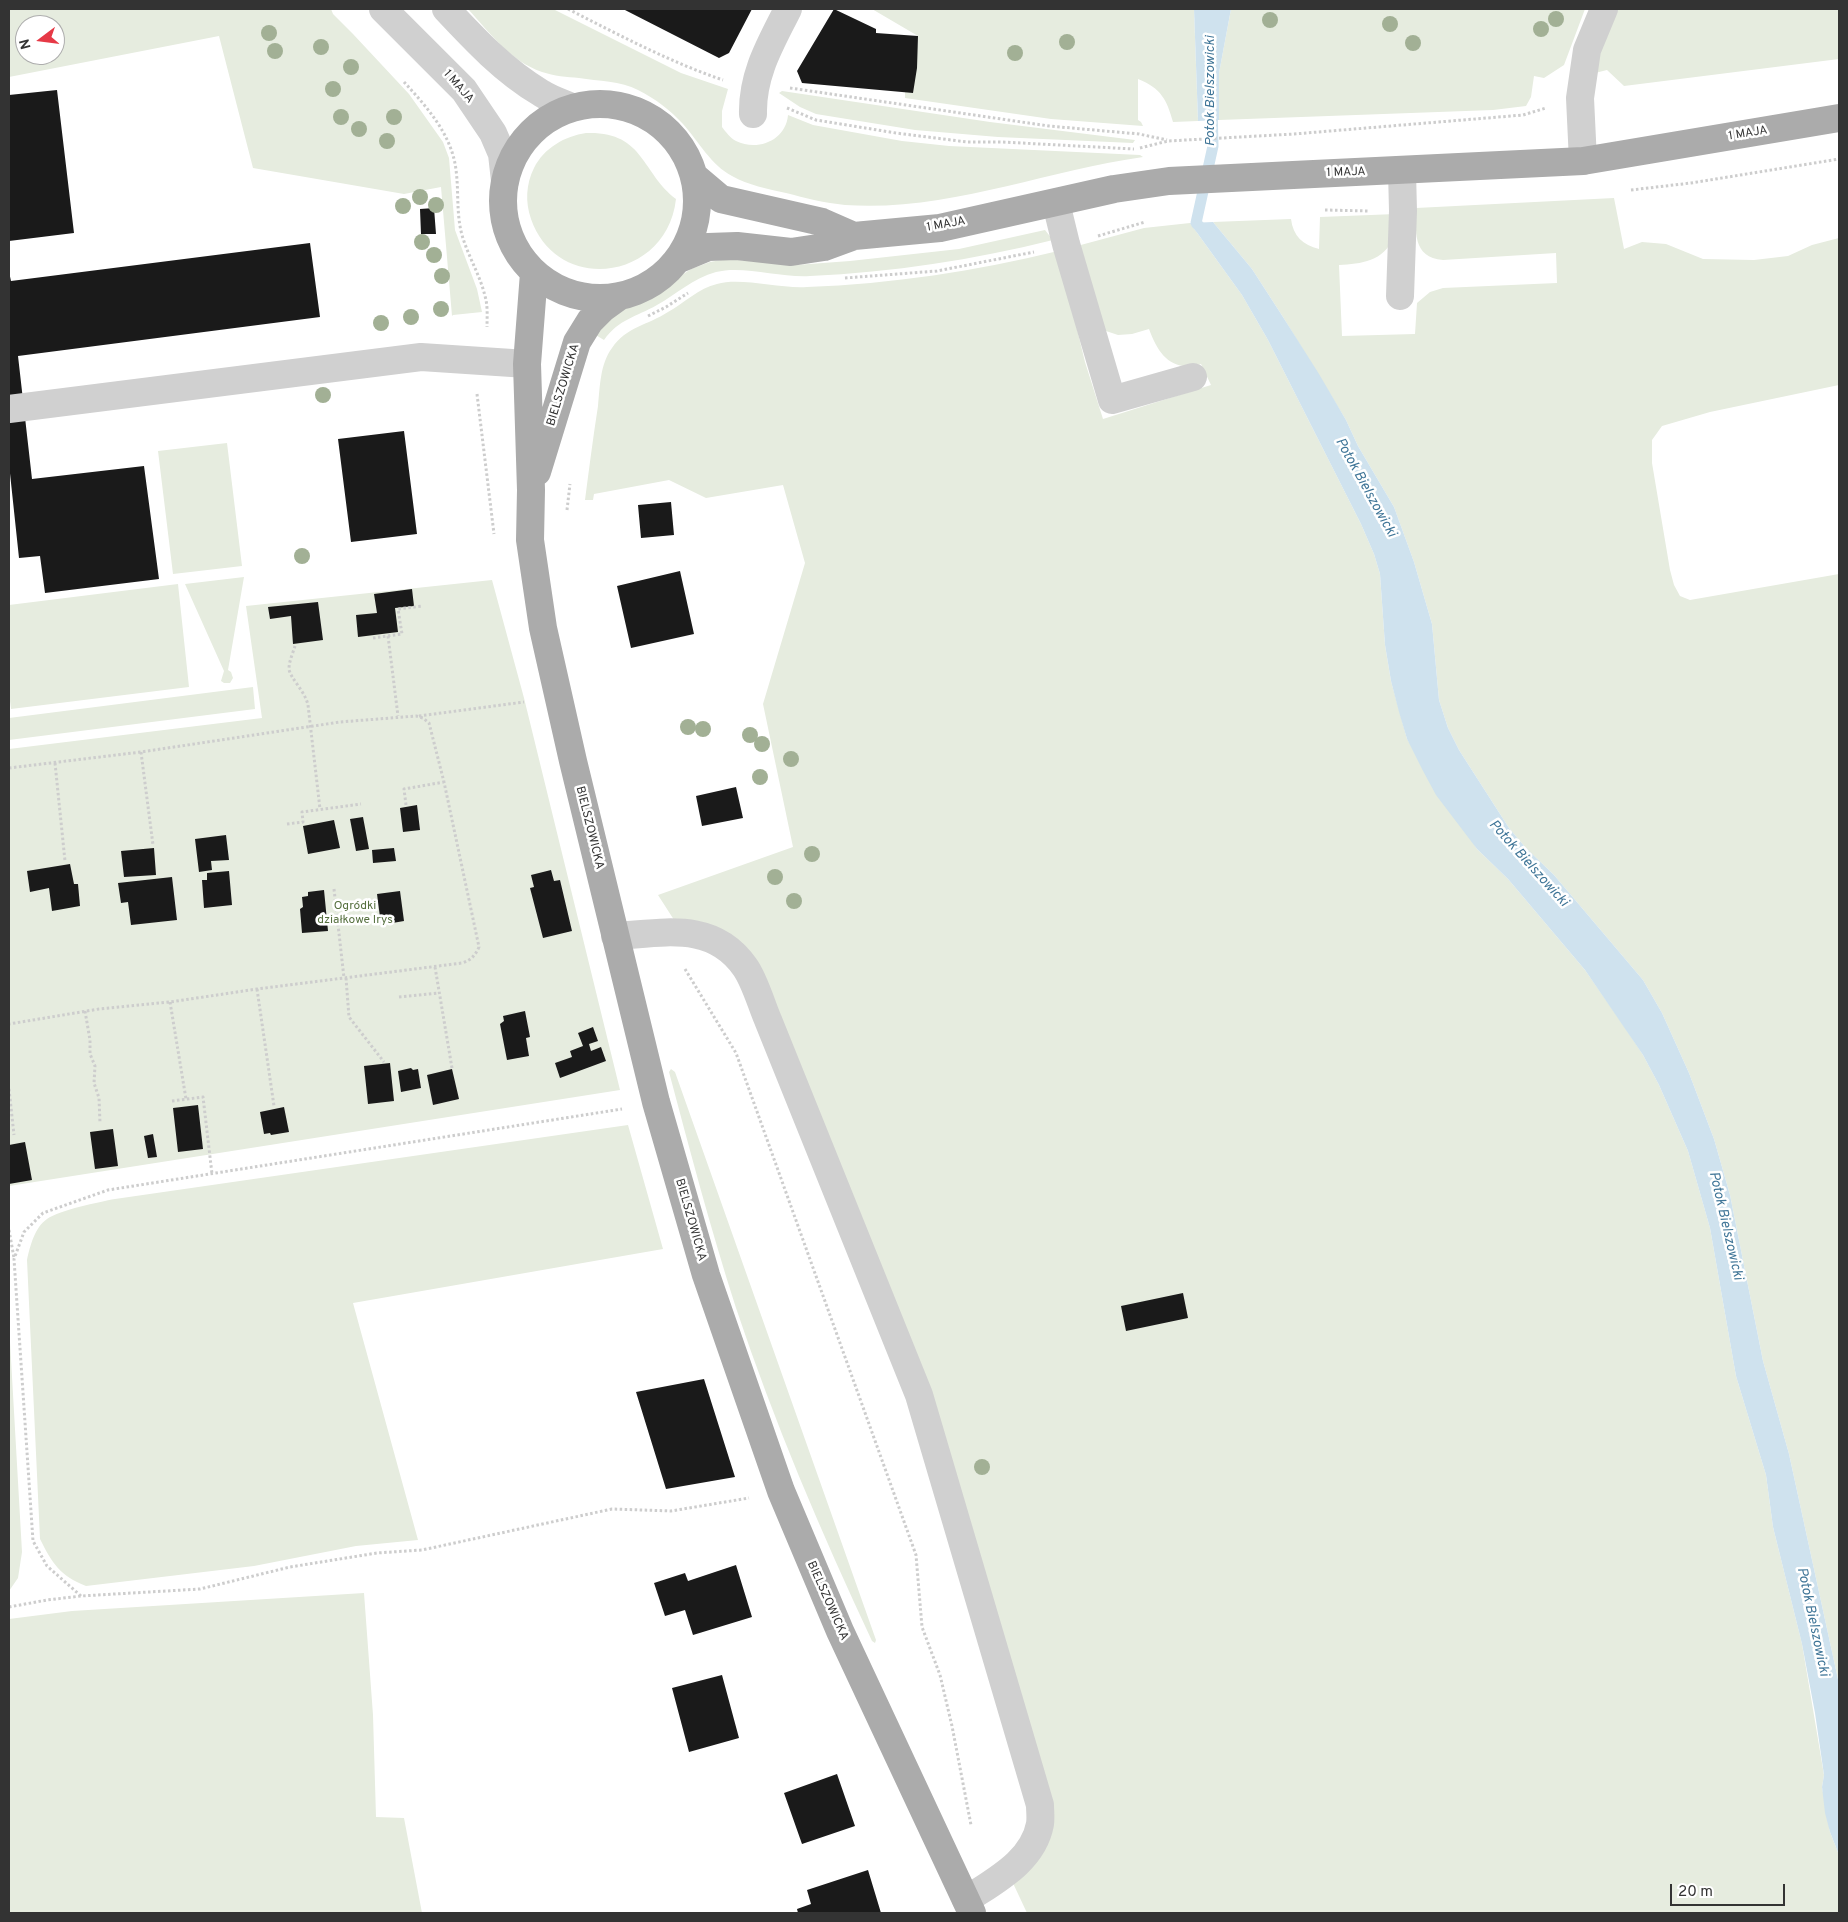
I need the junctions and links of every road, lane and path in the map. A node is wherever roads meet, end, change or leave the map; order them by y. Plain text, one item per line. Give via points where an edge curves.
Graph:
1 (383, 9) edge
2 (446, 9) edge
3 (568, 9) edge
4 (788, 9) edge
5 (1604, 9) edge
6 (399, 77) dead end
7 (1580, 98) junction
8 (757, 99) junction
9 (572, 107) junction
10 (1839, 118) edge
11 (1168, 141) junction
12 (1583, 161) junction
13 (1402, 171) junction
14 (694, 177) junction
15 (505, 181) junction
16 (1056, 203) junction
17 (1153, 220) dead end
18 (854, 236) junction
19 (1066, 244) junction
20 (679, 259) junction
21 (534, 273) junction
22 (844, 278) dead end
23 (690, 291) dead end
24 (620, 296) junction
25 (1400, 296) dead end
26 (640, 319) dead end
27 (488, 334) dead end
28 (527, 364) junction
29 (1193, 377) dead end
30 (9, 409) edge
31 (572, 474) dead end
32 (531, 490) junction
33 (567, 514) dead end
34 (423, 606) dead end
35 (388, 636) junction
36 (373, 638) dead end
37 (295, 646) dead end
38 (532, 700) dead end
39 (398, 716) junction
40 (416, 716) junction
41 (310, 726) junction
42 (141, 752) junction
43 (55, 763) junction
44 (9, 768) edge
45 (444, 782) junction
46 (361, 804) dead end
47 (406, 805) dead end
48 (320, 809) junction
49 (288, 824) dead end
50 (154, 844) dead end
51 (65, 861) dead end
52 (334, 889) dead end
53 (662, 933) junction
54 (616, 936) junction
55 (435, 966) junction
56 (345, 979) junction
57 (257, 989) junction
58 (439, 993) junction
59 (399, 997) dead end
60 (170, 1002) junction
61 (85, 1011) junction
62 (9, 1024) edge
63 (384, 1062) dead end
64 (452, 1068) dead end
65 (9, 1089) edge
66 (186, 1099) junction
67 (172, 1100) dead end
68 (656, 1102) junction
69 (274, 1106) dead end
70 (100, 1123) dead end
71 (14, 1135) dead end
72 (212, 1174) junction
73 (9, 1230) edge
74 (14, 1259) junction
75 (781, 1491) junction
76 (81, 1596) junction
77 (9, 1607) edge
78 (972, 1833) dead end
79 (969, 1907) edge

1 - 15 street, 1 MAJA via 464,90 493,132 502,154
2 - 9 street via 514,75 542,94
3 - 8 path
4 - 8 street via 762,60
5 - 7 street via 1587,50
6 - 27 path via 431,113 453,153 462,235 486,298
7 - 11 path via 1523,115
7 - 12 street
8 - 11 path via 786,88 1049,126 1139,134
8 - 11 path via 770,100 816,120 966,142 1136,150
9 - 14 main road via 594,103 617,104 638,111 674,137 687,156
9 - 15 main road via 548,118 528,135 514,156
10 - 12 main road, 1 MAJA
12 - 13 main road, 1 MAJA
13 - 16 main road, 1 MAJA via 1169,181 1114,189
13 - 25 street
14 - 18 main road, 1 MAJA via 721,199 822,222
14 - 20 main road via 698,198 696,220
15 - 21 main road via 503,207 508,232 519,255
16 - 18 main road, 1 MAJA via 940,228
16 - 19 street
17 - 19 path
18 - 20 main road, 1 MAJA via 824,247 791,252 737,246 708,247
19 - 22 path via 937,271
19 - 29 street via 1112,400
20 - 24 main road via 653,283
21 - 24 main road via 554,287 575,295
21 - 28 main road, BIELSZOWICKA
23 - 26 path via 666,308
24 - 32 main road, BIELSZOWICKA via 590,321 576,342
28 - 30 street via 421,357
28 - 32 main road, BIELSZOWICKA
31 - 33 path
32 - 54 main road, BIELSZOWICKA via 530,540 543,628
34 - 35 path via 398,610 402,634
35 - 36 path
35 - 39 path
37 - 41 path via 290,673 306,698
38 - 40 path
39 - 40 path
39 - 41 path
40 - 45 path via 429,723
41 - 42 path
41 - 48 path
42 - 43 path
42 - 50 path
43 - 44 path
43 - 51 path
45 - 47 path via 404,789
45 - 55 path via 479,948 469,961
46 - 48 path
48 - 49 path via 302,812 303,822
52 - 56 path
53 - 54 street
53 - 78 path via 736,1053 916,1555 922,1627 940,1675
53 - 79 street via 702,935 732,952 746,968 919,1395 1040,1805 1040,1825 1031,1848 1018,1864
54 - 68 main road, BIELSZOWICKA
55 - 56 path
55 - 58 path
56 - 57 path
56 - 63 path via 349,1017
57 - 60 path
57 - 69 path
58 - 59 path
58 - 64 path
60 - 61 path
60 - 66 path
61 - 62 path
61 - 70 path via 90,1054 95,1066
65 - 71 path
66 - 67 path
66 - 72 path via 203,1097
68 - 72 path
68 - 75 main road, BIELSZOWICKA via 706,1275
72 - 74 path via 108,1190 43,1213 24,1232
73 - 74 path
74 - 76 path via 34,1541 47,1566
75 - 76 path via 670,1511 612,1509 422,1550 377,1553 290,1568 200,1589
75 - 79 main road, BIELSZOWICKA via 837,1623
76 - 77 path

